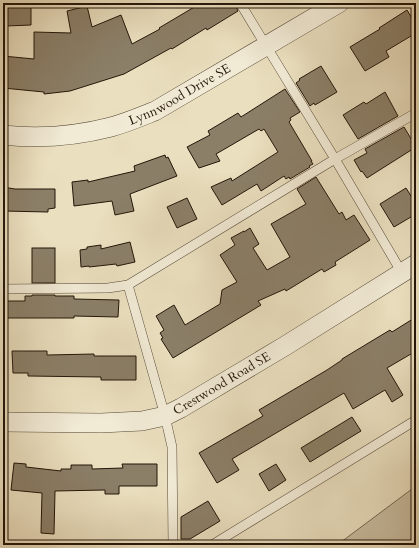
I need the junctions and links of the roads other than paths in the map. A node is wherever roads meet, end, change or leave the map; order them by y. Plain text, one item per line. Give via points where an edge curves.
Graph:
1 (240, 3) edge
2 (339, 3) edge
3 (266, 46) junction
4 (416, 113) edge
5 (3, 135) edge
6 (335, 159) junction
7 (409, 269) edge
8 (128, 286) junction
9 (3, 289) edge
10 (165, 416) junction
11 (416, 420) edge
12 (3, 422) edge
13 (173, 545) edge
14 (212, 545) edge

1 - 3 lane
2 - 3 street, Lynnwood Drive SE
3 - 5 street, Lynnwood Drive SE via 155,112 133,120 89,132 66,135
3 - 6 lane
4 - 6 lane
6 - 7 lane
6 - 8 lane
7 - 10 street, Crestwood Road SE
8 - 9 lane
8 - 10 lane
10 - 12 street, Crestwood Road SE via 142,421 101,423
10 - 13 lane via 172,447
11 - 14 lane

